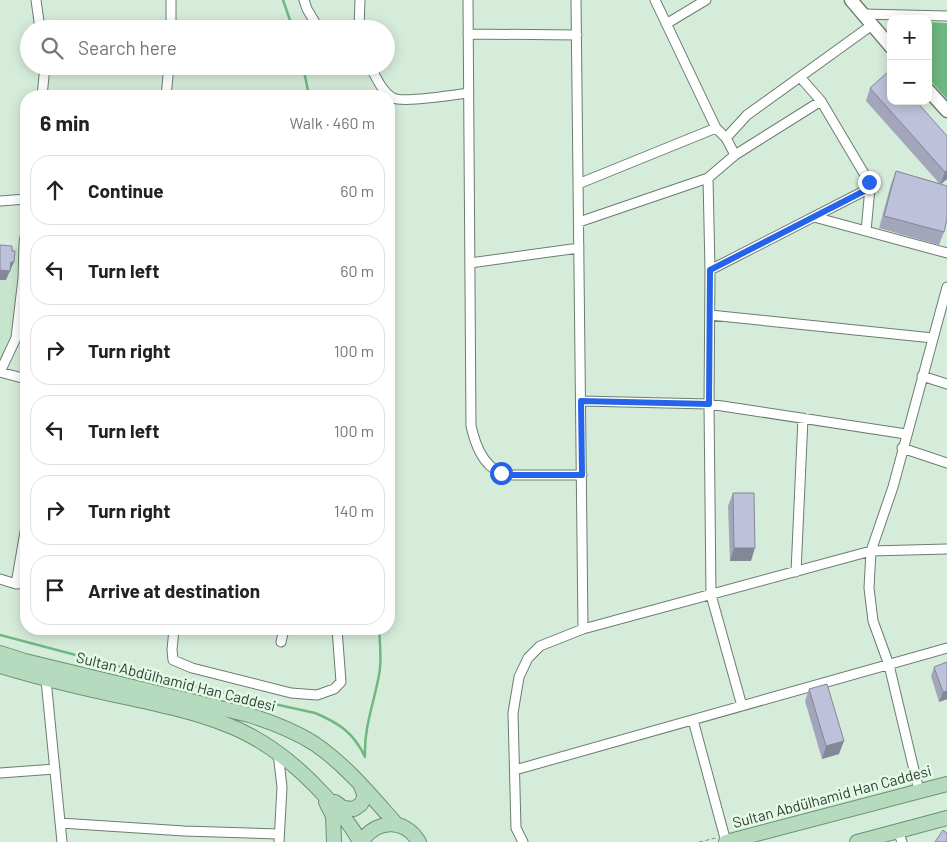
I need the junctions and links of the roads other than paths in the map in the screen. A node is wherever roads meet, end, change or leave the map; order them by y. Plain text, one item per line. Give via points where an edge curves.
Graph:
1 (36, 0) edge
2 (172, 0) edge
3 (304, 0) edge
4 (360, 0) edge
5 (468, 0) edge
6 (576, 0) edge
7 (655, 0) edge
8 (706, 0) edge
9 (851, 0) edge
10 (863, 14) junction
11 (947, 16) edge
12 (39, 20) edge
13 (171, 20) edge
14 (314, 20) edge
15 (359, 20) edge
16 (666, 24) junction
17 (872, 25) junction
18 (468, 34) junction
19 (577, 35) junction
20 (887, 42) edge
21 (44, 75) edge
22 (168, 75) edge
23 (375, 75) edge
24 (800, 76) junction
25 (43, 90) edge
26 (167, 90) edge
27 (384, 90) edge
28 (468, 93) junction
29 (932, 94) edge
30 (395, 98) edge
31 (821, 101) junction
32 (947, 111) edge
33 (716, 128) junction
34 (726, 138) junction
35 (735, 155) junction
36 (708, 178) junction
37 (578, 184) junction
38 (870, 188) junction
39 (20, 199) edge
40 (0, 201) edge
41 (814, 217) junction
42 (579, 222) junction
43 (866, 231) junction
44 (579, 248) junction
45 (947, 253) edge
46 (470, 263) junction
47 (710, 270) junction
48 (947, 286) edge
49 (945, 302) edge
50 (20, 311) edge
51 (710, 315) junction
52 (933, 338) junction
53 (0, 372) edge
54 (922, 376) junction
55 (20, 377) edge
56 (947, 384) edge
57 (581, 401) junction
58 (709, 404) junction
59 (803, 418) junction
60 (906, 434) junction
61 (902, 448) junction
62 (947, 463) edge
63 (582, 475) junction
64 (947, 549) edge
65 (871, 551) junction
66 (20, 561) edge
67 (796, 572) junction
68 (0, 578) edge
69 (16, 584) junction
70 (20, 584) edge
71 (711, 595) junction
72 (583, 629) junction
73 (174, 635) edge
74 (283, 635) edge
75 (338, 635) edge
76 (281, 642) dead end
77 (947, 648) edge
78 (0, 654) edge
79 (889, 665) junction
80 (0, 666) edge
81 (46, 680) junction
82 (742, 706) junction
83 (693, 720) junction
84 (278, 753) junction
85 (55, 769) junction
86 (515, 770) junction
87 (0, 773) edge
88 (947, 784) edge
89 (361, 786) junction
90 (919, 792) junction
91 (322, 793) junction
92 (947, 818) edge
93 (60, 823) junction
94 (397, 825) junction
95 (900, 837) edge
96 (279, 838) edge
97 (62, 842) edge
98 (334, 842) edge
99 (360, 842) edge
100 (419, 842) edge
101 (523, 842) edge
102 (726, 842) edge
103 (857, 842) edge

1 - 12 street
2 - 13 street
3 - 14 street
4 - 15 street
5 - 18 street
6 - 19 street
7 - 16 street
8 - 16 street
9 - 10 street
10 - 11 street
10 - 17 street
16 - 33 street
17 - 20 street
17 - 24 street
18 - 19 street
18 - 28 street
19 - 37 street
21 - 25 street
22 - 26 street
23 - 27 street
24 - 31 street
24 - 34 street via 747,115
28 - 30 street via 406,100
28 - 46 street
29 - 32 street
31 - 35 street
31 - 38 street via 862,168
33 - 34 street
33 - 37 street
34 - 35 street
35 - 36 street
36 - 42 street
36 - 47 street
37 - 42 street
38 - 41 street
38 - 43 street
39 - 40 street
41 - 43 street
41 - 47 street
42 - 44 street
43 - 45 street
44 - 46 street
44 - 57 street
46 - 63 street via 471,426 480,454 501,473
47 - 51 street
48 - 49 street
49 - 52 street
50 - 53 street via 16,338
51 - 52 street
51 - 58 street
52 - 54 street
53 - 55 street
54 - 56 street
54 - 60 street
57 - 58 street
57 - 63 street
58 - 59 street
58 - 71 street
59 - 60 street
59 - 67 street
60 - 61 street
61 - 62 street
61 - 65 street via 893,487
63 - 72 street
64 - 65 street
65 - 67 street
65 - 79 street via 869,588 873,621
66 - 69 street
67 - 71 street
68 - 69 street
69 - 70 street
71 - 72 street
71 - 82 street
72 - 86 street via 540,646 528,658 519,677 513,712
73 - 75 street via 173,660 192,668 291,693 317,695 334,689 341,682
74 - 76 street
77 - 79 street
78 - 89 main road, Sultan Abdülhamid Han Caddesi via 249,714 274,723 315,744
79 - 82 street
79 - 90 street
80 - 81 main road, Sultan Abdülhamid Han Caddesi
81 - 84 main road, Sultan Abdülhamid Han Caddesi via 170,707 225,724
81 - 85 street
82 - 83 street
83 - 86 street
83 - 102 street
84 - 91 main road, Sultan Abdülhamid Han Caddesi via 305,774
84 - 96 street via 282,788
85 - 87 street
85 - 93 street
86 - 101 street via 516,828
88 - 90 main road, Sultan Abdülhamid Han Caddesi
89 - 91 main road via 365,796 354,809 344,808
89 - 94 main road, Sultan Abdülhamid Han Caddesi
90 - 102 main road, Sultan Abdülhamid Han Caddesi
91 - 98 main road via 333,816
91 - 99 main road, Sultan Abdülhamid Han Caddesi via 352,826
92 - 95 main road
93 - 96 street
93 - 97 street
94 - 99 main road via 386,824 376,828
94 - 100 main road, Sultan Abdülhamid Han Caddesi via 407,829
95 - 103 main road

